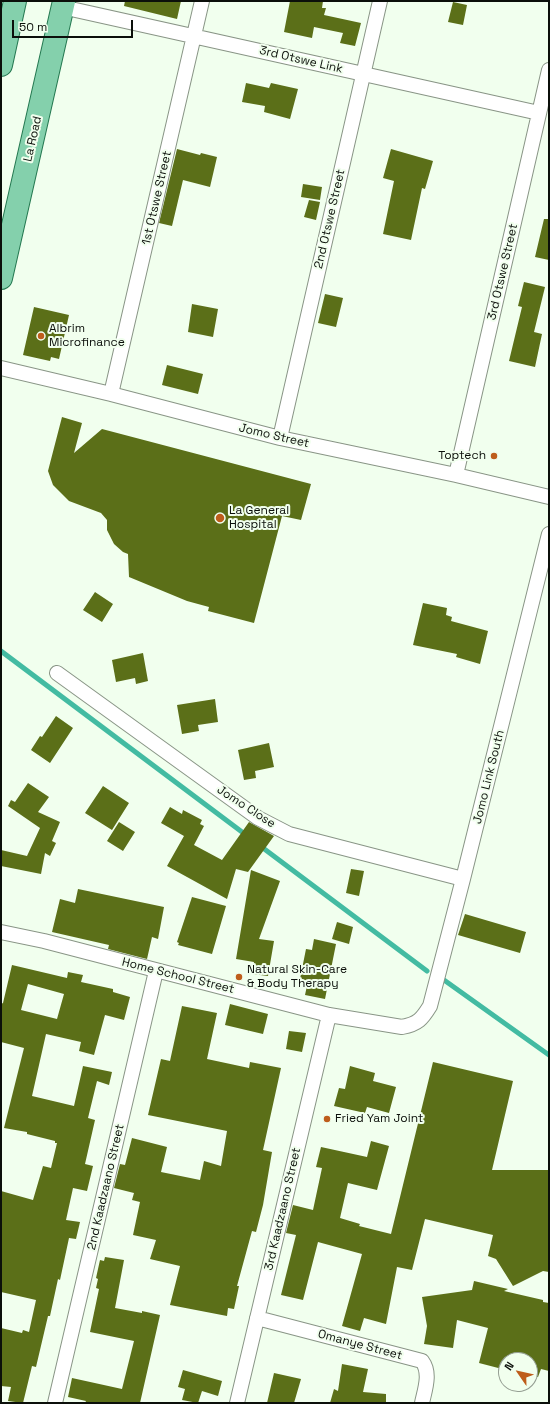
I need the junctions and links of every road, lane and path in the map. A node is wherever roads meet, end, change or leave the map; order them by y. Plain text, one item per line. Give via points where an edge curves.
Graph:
1 (15, 1) edge
2 (202, 1) edge
3 (380, 1) edge
4 (63, 4) edge
5 (194, 36) junction
6 (1, 65) edge
7 (549, 70) edge
8 (364, 74) junction
9 (539, 113) junction
10 (1, 278) edge
11 (1, 368) edge
12 (111, 394) junction
13 (280, 438) junction
14 (456, 475) junction
15 (549, 497) edge
16 (549, 534) edge
17 (57, 673) dead end
18 (463, 879) junction
19 (1, 932) edge
20 (156, 971) junction
21 (329, 1015) junction
22 (423, 1018) joint
23 (257, 1318) junction
24 (55, 1403) edge
25 (237, 1403) edge
26 (422, 1403) edge

1 - 6 main road
2 - 5 street, 1st Otswe Street
3 - 8 street, 2nd Otswe Street
4 - 5 street, 3rd Otswe Link
4 - 10 main road, La Road
5 - 8 street, 3rd Otswe Link
5 - 12 street, 1st Otswe Street
7 - 9 street, 3rd Otswe Street
8 - 9 street, 3rd Otswe Link
8 - 13 street, 2nd Otswe Street
9 - 14 street, 3rd Otswe Street
11 - 12 street, Jomo Street
12 - 13 street, Jomo Street
13 - 14 street, Jomo Street
14 - 15 street, Jomo Street
16 - 18 street, Jomo Link South
17 - 18 street, Jomo Close via 258,818 289,834
18 - 22 street, Jomo Link South via 430,1006
19 - 20 street, Home School Street
20 - 21 street, Home School Street
20 - 24 street, 2nd Kaadzaano Street
21 - 22 street, Home School Street via 402,1027 412,1025
21 - 23 street, 3rd Kaadzaano Street
23 - 25 street, 3rd Kaadzaano Street
23 - 26 street, Omanye Street via 422,1361 427,1373

